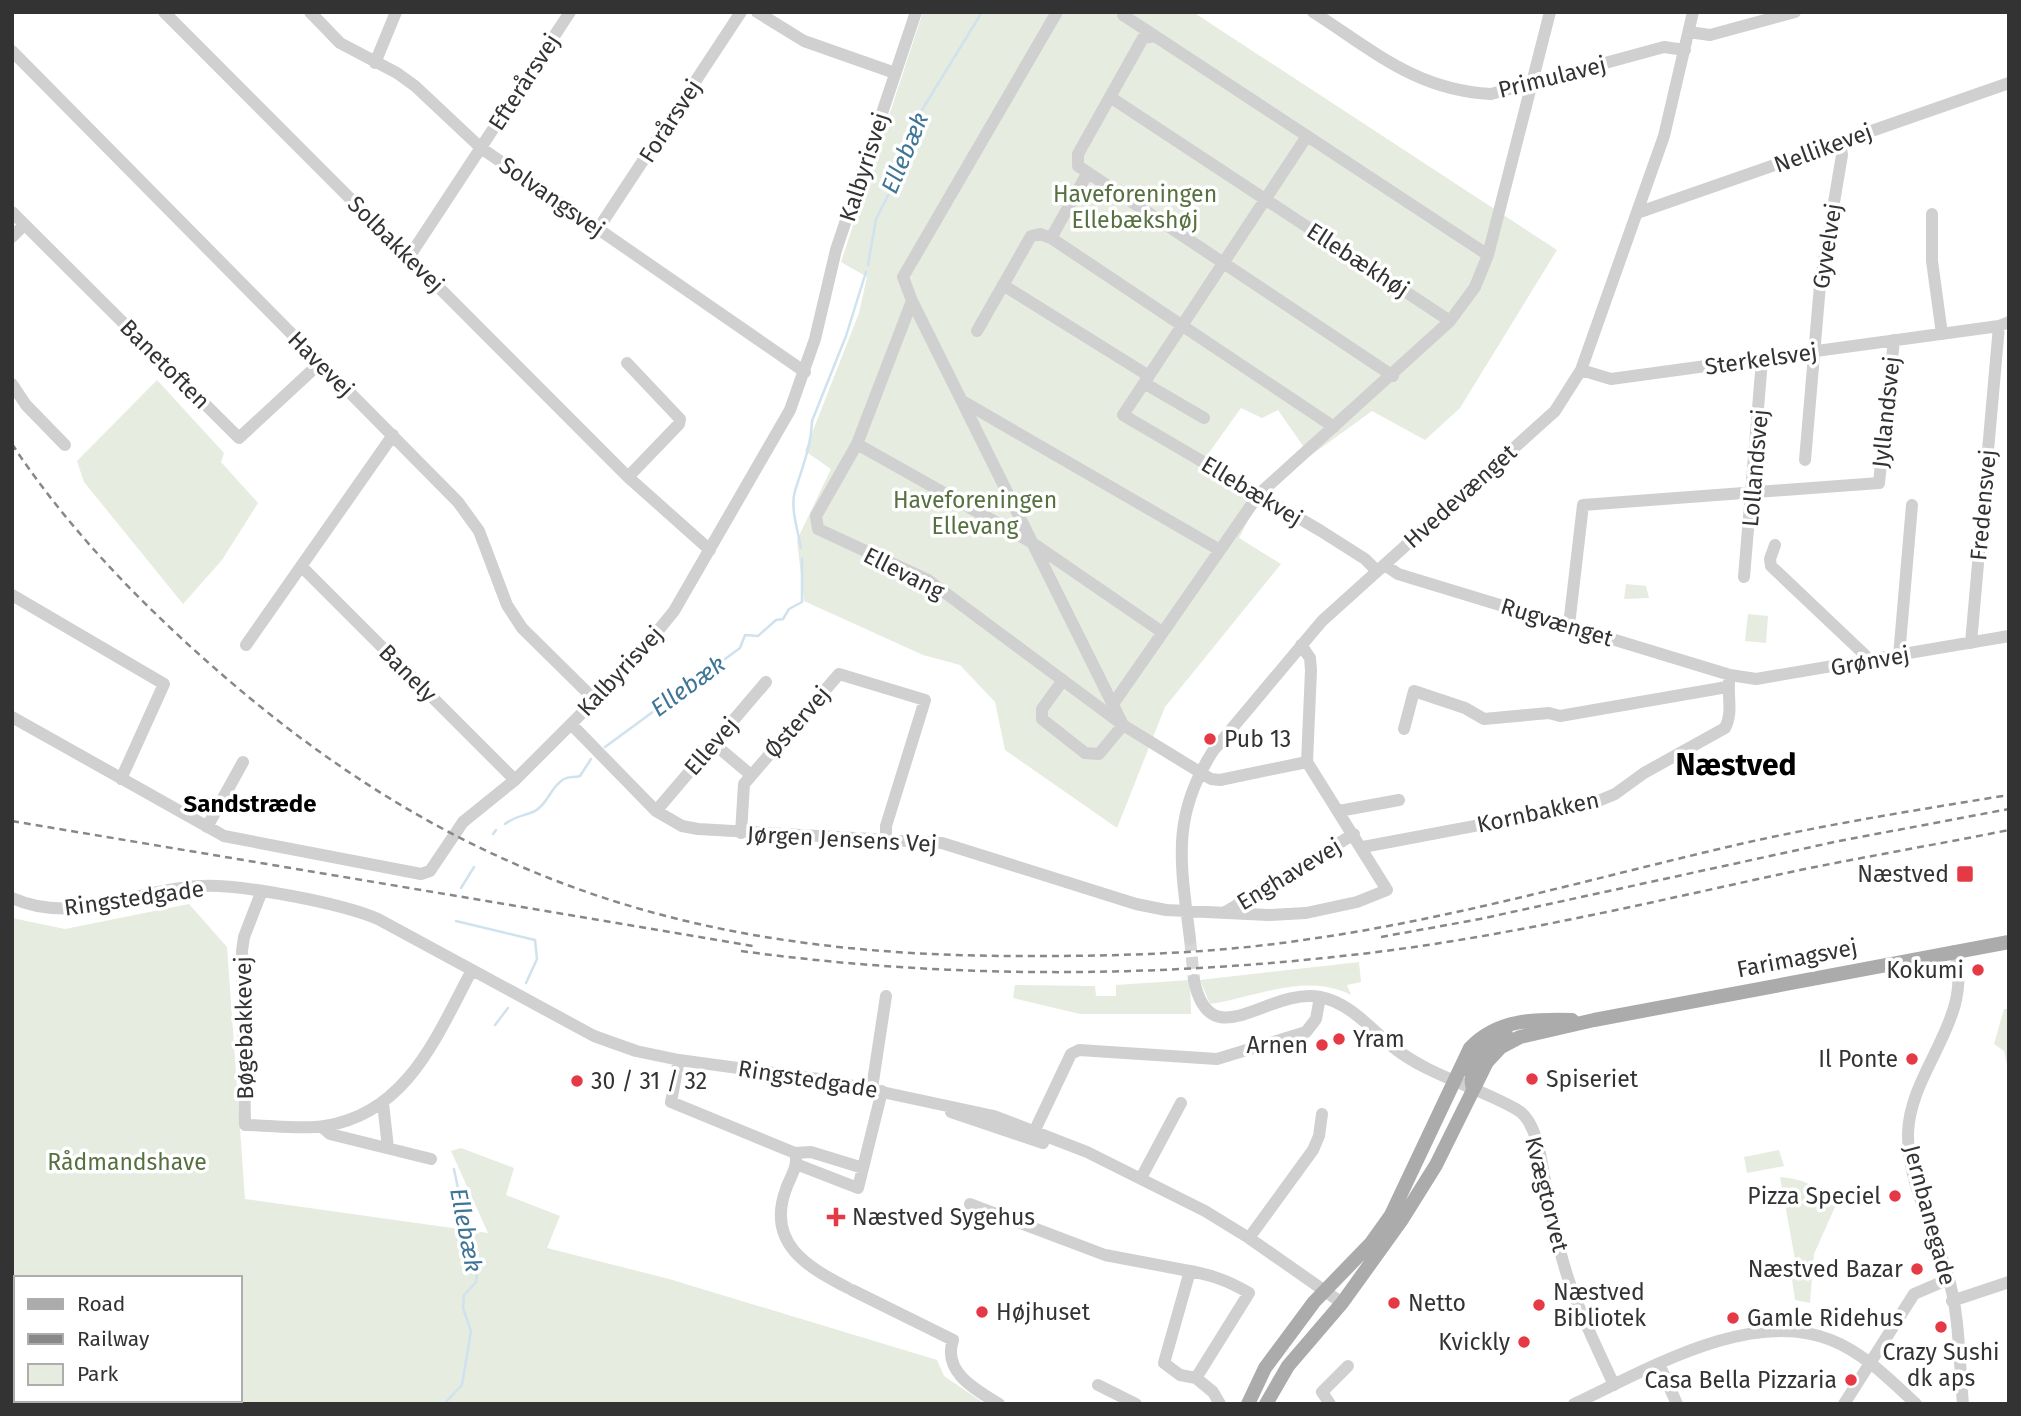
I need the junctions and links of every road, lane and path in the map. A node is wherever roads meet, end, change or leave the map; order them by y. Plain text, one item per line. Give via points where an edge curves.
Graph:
1 (164, 12) edge
2 (310, 12) edge
3 (396, 12) edge
4 (570, 12) edge
5 (741, 12) edge
6 (757, 12) edge
7 (916, 12) edge
8 (1057, 12) edge
9 (1313, 12) edge
10 (1550, 12) edge
11 (1692, 12) edge
12 (1795, 12) edge
13 (1123, 15) dead end
14 (1689, 32) junction
15 (1155, 36) junction
16 (1685, 50) junction
17 (12, 51) edge
18 (375, 63) junction
19 (895, 73) junction
20 (2009, 83) edge
21 (1532, 84) junction
22 (1110, 97) junction
23 (1307, 136) junction
24 (1840, 142) junction
25 (481, 148) junction
26 (1087, 174) junction
27 (1265, 199) junction
28 (12, 212) edge
29 (1637, 214) junction
30 (1932, 214) dead end
31 (24, 225) junction
32 (598, 229) junction
33 (12, 237) edge
34 (1051, 238) junction
35 (1488, 254) junction
36 (409, 257) junction
37 (1223, 263) junction
38 (1003, 285) junction
39 (912, 301) junction
40 (1450, 321) junction
41 (2004, 324) edge
42 (1182, 326) junction
43 (977, 331) dead end
44 (1942, 334) junction
45 (1894, 340) junction
46 (1814, 351) junction
47 (1762, 360) junction
48 (320, 363) junction
49 (627, 363) dead end
50 (1581, 370) junction
51 (805, 372) junction
52 (1393, 376) junction
53 (1147, 380) junction
54 (12, 384) edge
55 (964, 402) junction
56 (1205, 418) dead end
57 (1334, 427) junction
58 (393, 435) junction
59 (857, 444) junction
60 (65, 445) dead end
61 (1805, 460) dead end
62 (628, 477) junction
63 (1753, 492) junction
64 (1259, 495) junction
65 (1912, 505) dead end
66 (1031, 541) junction
67 (1775, 545) dead end
68 (1218, 549) junction
69 (710, 550) junction
70 (301, 566) junction
71 (1381, 568) junction
72 (1744, 577) dead end
73 (12, 595) edge
74 (1569, 625) junction
75 (1162, 632) junction
76 (2009, 636) edge
77 (1971, 643) junction
78 (246, 645) dead end
79 (1301, 645) junction
80 (1899, 656) junction
81 (1866, 662) junction
82 (1063, 680) junction
83 (1729, 681) junction
84 (766, 682) dead end
85 (595, 700) junction
86 (1113, 704) junction
87 (12, 717) edge
88 (571, 724) junction
89 (1123, 725) junction
90 (1404, 729) dead end
91 (713, 743) junction
92 (243, 762) dead end
93 (1307, 762) junction
94 (1199, 773) junction
95 (751, 775) junction
96 (121, 779) junction
97 (515, 780) junction
98 (1399, 800) dead end
99 (656, 811) junction
100 (1339, 811) junction
101 (207, 827) junction
102 (741, 833) junction
103 (1354, 834) junction
104 (886, 839) junction
105 (1363, 847) junction
106 (261, 893) junction
107 (12, 898) edge
108 (1186, 912) junction
109 (1224, 913) junction
110 (1190, 939) tunnel mouth
111 (2009, 942) edge
112 (1954, 951) junction
113 (472, 970) junction
114 (1194, 980) tunnel mouth
115 (886, 996) dead end
116 (1320, 997) junction
117 (1544, 1020) junction
118 (1594, 1020) junction
119 (679, 1060) junction
120 (1454, 1080) junction
121 (877, 1089) junction
122 (1474, 1091) junction
123 (919, 1099) junction
124 (383, 1103) junction
125 (1181, 1103) dead end
126 (1322, 1114) dead end
127 (322, 1127) junction
128 (1034, 1132) junction
129 (388, 1148) junction
130 (796, 1158) junction
131 (431, 1159) dead end
132 (1113, 1166) junction
133 (863, 1168) junction
134 (1141, 1178) junction
135 (1417, 1192) junction
136 (970, 1204) dead end
137 (1249, 1238) junction
138 (1190, 1271) junction
139 (1949, 1279) junction
140 (2009, 1282) edge
141 (1323, 1291) junction
142 (1952, 1301) junction
143 (1342, 1303) junction
144 (1871, 1363) junction
145 (1659, 1364) junction
146 (1348, 1366) dead end
147 (1196, 1378) junction
148 (1098, 1385) dead end
149 (1614, 1385) junction
150 (999, 1404) edge
151 (1136, 1404) edge
152 (1220, 1404) edge
153 (1248, 1404) edge
154 (1266, 1404) edge
155 (1330, 1404) edge
156 (1574, 1404) edge
157 (1677, 1404) edge
158 (1844, 1404) edge
159 (1916, 1404) edge
160 (1962, 1404) edge

1 - 36 street, Solbakkevej
2 - 18 street, Solvangsvej via 340,43
3 - 18 street
4 - 25 street, Efterårsvej
5 - 32 street, Forårsvej
6 - 19 street via 804,41
7 - 19 street, Kalbyrisvej
8 - 39 street, Ellevang via 903,277
9 - 21 street, Primulavej via 1438,87 1491,94
10 - 21 street
11 - 14 street, Hvedevænget
12 - 14 street via 1710,35
13 - 15 street
14 - 16 street, Hvedevænget
15 - 22 street via 1143,38
15 - 23 street
16 - 21 street, Primulavej via 1664,47
16 - 29 street, Hvedevænget via 1664,136
17 - 48 street, Havevej
18 - 25 street, Solvangsvej via 415,86
19 - 51 street, Kalbyrisvej via 836,250
20 - 24 street, Nellikevej
21 - 35 street
22 - 26 street via 1078,154 1078,166
22 - 27 street, Ellebækhøj
23 - 27 street
23 - 35 street
24 - 29 street, Nellikevej
24 - 46 street, Gyvelvej via 1842,155
25 - 32 street, Solvangsvej
25 - 36 street, Efterårsvej
26 - 34 street
26 - 37 street
27 - 37 street
27 - 40 street, Ellebækhøj
28 - 31 street, Banetoften
29 - 50 street, Hvedevænget
30 - 44 street via 1932,261
31 - 33 street
31 - 48 street, Banetoften via 239,438
32 - 51 street, Solvangsvej
34 - 38 street via 1031,236
34 - 42 street
35 - 40 street via 1475,287
36 - 62 street, Solbakkevej
37 - 42 street
37 - 52 street
38 - 43 street
38 - 53 street
39 - 55 street, Ellevang
39 - 59 street, Ellevang
40 - 52 street
41 - 44 street, Sterkelsvej
41 - 77 street, Fredensvej
42 - 53 street
42 - 57 street
44 - 45 street, Sterkelsvej
45 - 46 street, Sterkelsvej
45 - 63 street, Jyllandsvej via 1879,483
46 - 47 street, Sterkelsvej
46 - 61 street, Gyvelvej
47 - 50 street, Sterkelsvej via 1611,379
47 - 63 street, Lollandsvej
48 - 58 street, Havevej
49 - 62 street via 680,419
50 - 71 street, Hvedevænget via 1555,411
51 - 69 street, Kalbyrisvej via 790,410
52 - 57 street
53 - 56 street
53 - 64 street, Ellebækvej via 1124,415
54 - 60 street
55 - 66 street, Ellevang
55 - 68 street
57 - 64 street
58 - 70 street
58 - 85 street, Havevej via 458,502 478,531 507,605 522,628
59 - 66 street, Ellevang
59 - 82 street, Ellevang via 816,516 818,529 928,580
62 - 69 street, Solbakkevej
63 - 72 street, Lollandsvej
63 - 74 street via 1583,505
64 - 68 street
64 - 71 street, Ellebækvej
65 - 80 street
66 - 75 street, Ellevang
66 - 86 street, Ellevang
67 - 81 street via 1771,566 1866,655
68 - 75 street
69 - 85 street, Kalbyrisvej via 674,611
70 - 78 street
70 - 97 street, Banely
71 - 74 street, Rugvænget
71 - 79 street, Hvedevænget
73 - 96 street via 164,684
74 - 83 street, Rugvænget
75 - 86 street
76 - 77 street, Grønvej
77 - 80 street, Grønvej
79 - 93 street via 1310,658 1311,670
79 - 94 street, Hvedevænget
80 - 81 street, Grønvej
81 - 83 street, Grønvej
82 - 89 street, Ellevang
82 - 89 street via 1042,719 1084,753 1099,754
83 - 90 street via 1560,716 1484,719 1414,691
83 - 105 street, Kornbakken via 1730,719 1725,728 1591,804
84 - 91 street, Ellevej
85 - 88 street, Kalbyrisvej
86 - 89 street, Ellevang
87 - 96 street, Kalbyrisvej
88 - 97 street, Kalbyrisvej
88 - 99 street, Jørgen Jensens Vej
89 - 94 street, Ellevang
91 - 95 street
91 - 99 street, Ellevej
92 - 101 street
93 - 94 street via 1220,780
93 - 100 street
94 - 108 street, Hvedevænget via 1181,833
95 - 102 street, Østervej via 742,795
95 - 104 street, Østervej via 839,674 925,700 886,825
96 - 101 street, Kalbyrisvej
97 - 101 street, Kalbyrisvej via 463,822 430,871 421,874 242,842
98 - 100 street
99 - 102 street, Jørgen Jensens Vej via 682,826
100 - 103 street
102 - 104 street, Jørgen Jensens Vej
103 - 105 street
103 - 109 street, Enghavevej
104 - 108 street, Jørgen Jensens Vej via 964,848 1136,904
105 - 109 street, Jørgen Jensens Vej via 1387,890 1306,913
106 - 107 street, Ringstedgade via 202,886 71,909 34,906
106 - 113 street, Ringstedgade via 366,914
106 - 127 street, Bøgebakkevej via 242,951 245,1125
108 - 109 street, Jørgen Jensens Vej
108 - 110 street, Hvedevænget
111 - 112 main road, Farimagsvej
112 - 118 main road, Farimagsvej
112 - 139 street, Jernbanegade via 1959,978 1954,1010 1916,1092 1908,1130 1911,1163
113 - 119 street, Ringstedgade via 594,1036
113 - 124 street via 418,1068
114 - 116 street via 1198,1000 1215,1017 1227,1018 1289,998
115 - 121 street
116 - 120 street via 1339,1004 1418,1064
116 - 128 street via 1316,1018 1306,1032 1217,1059 1079,1050 1071,1054
117 - 118 main road, Farimagsvej
117 - 120 main road, Farimagsvej via 1505,1025 1482,1035
117 - 122 main road via 1486,1046 1473,1067
118 - 122 main road, Farimagsvej via 1520,1037 1501,1047
119 - 121 street, Ringstedgade
119 - 130 street via 671,1102
120 - 122 street, Kvægtorvet
120 - 135 main road via 1456,1108
120 - 141 main road, Farimagsvej via 1391,1215 1371,1243
121 - 123 street, Ringstedgade
121 - 133 street via 875,1121
122 - 135 main road, Farimagsvej
122 - 149 street, Kvægtorvet via 1520,1111 1532,1129 1569,1280
123 - 128 street, Ringstedgade via 984,1113
123 - 132 street
124 - 127 street
124 - 129 street
125 - 134 street
126 - 137 street via 1313,1150
127 - 129 street via 330,1134
128 - 132 street, Ringstedgade
129 - 131 street
130 - 133 street via 811,1152
130 - 133 street via 858,1188
130 - 150 street via 782,1203 786,1238 804,1264 953,1340 950,1357 961,1377
132 - 134 street, Ringstedgade
134 - 137 street, Ringstedgade
135 - 143 main road, Farimagsvej
136 - 138 street via 1105,1255
137 - 141 street, Ringstedgade
138 - 147 street via 1164,1363 1181,1375
138 - 147 street via 1222,1277 1249,1293
139 - 142 street, Jernbanegade
139 - 144 street via 1914,1294
140 - 142 street
141 - 143 street, Ringstedgade
141 - 153 main road, Farimagsvej via 1265,1368
142 - 160 street, Jernbanegade
143 - 154 main road, Farimagsvej via 1288,1366
144 - 145 street via 1829,1339 1765,1330
144 - 158 street
144 - 159 street
145 - 149 street
145 - 157 street
146 - 155 street via 1322,1392
147 - 152 street
148 - 151 street
149 - 156 street

